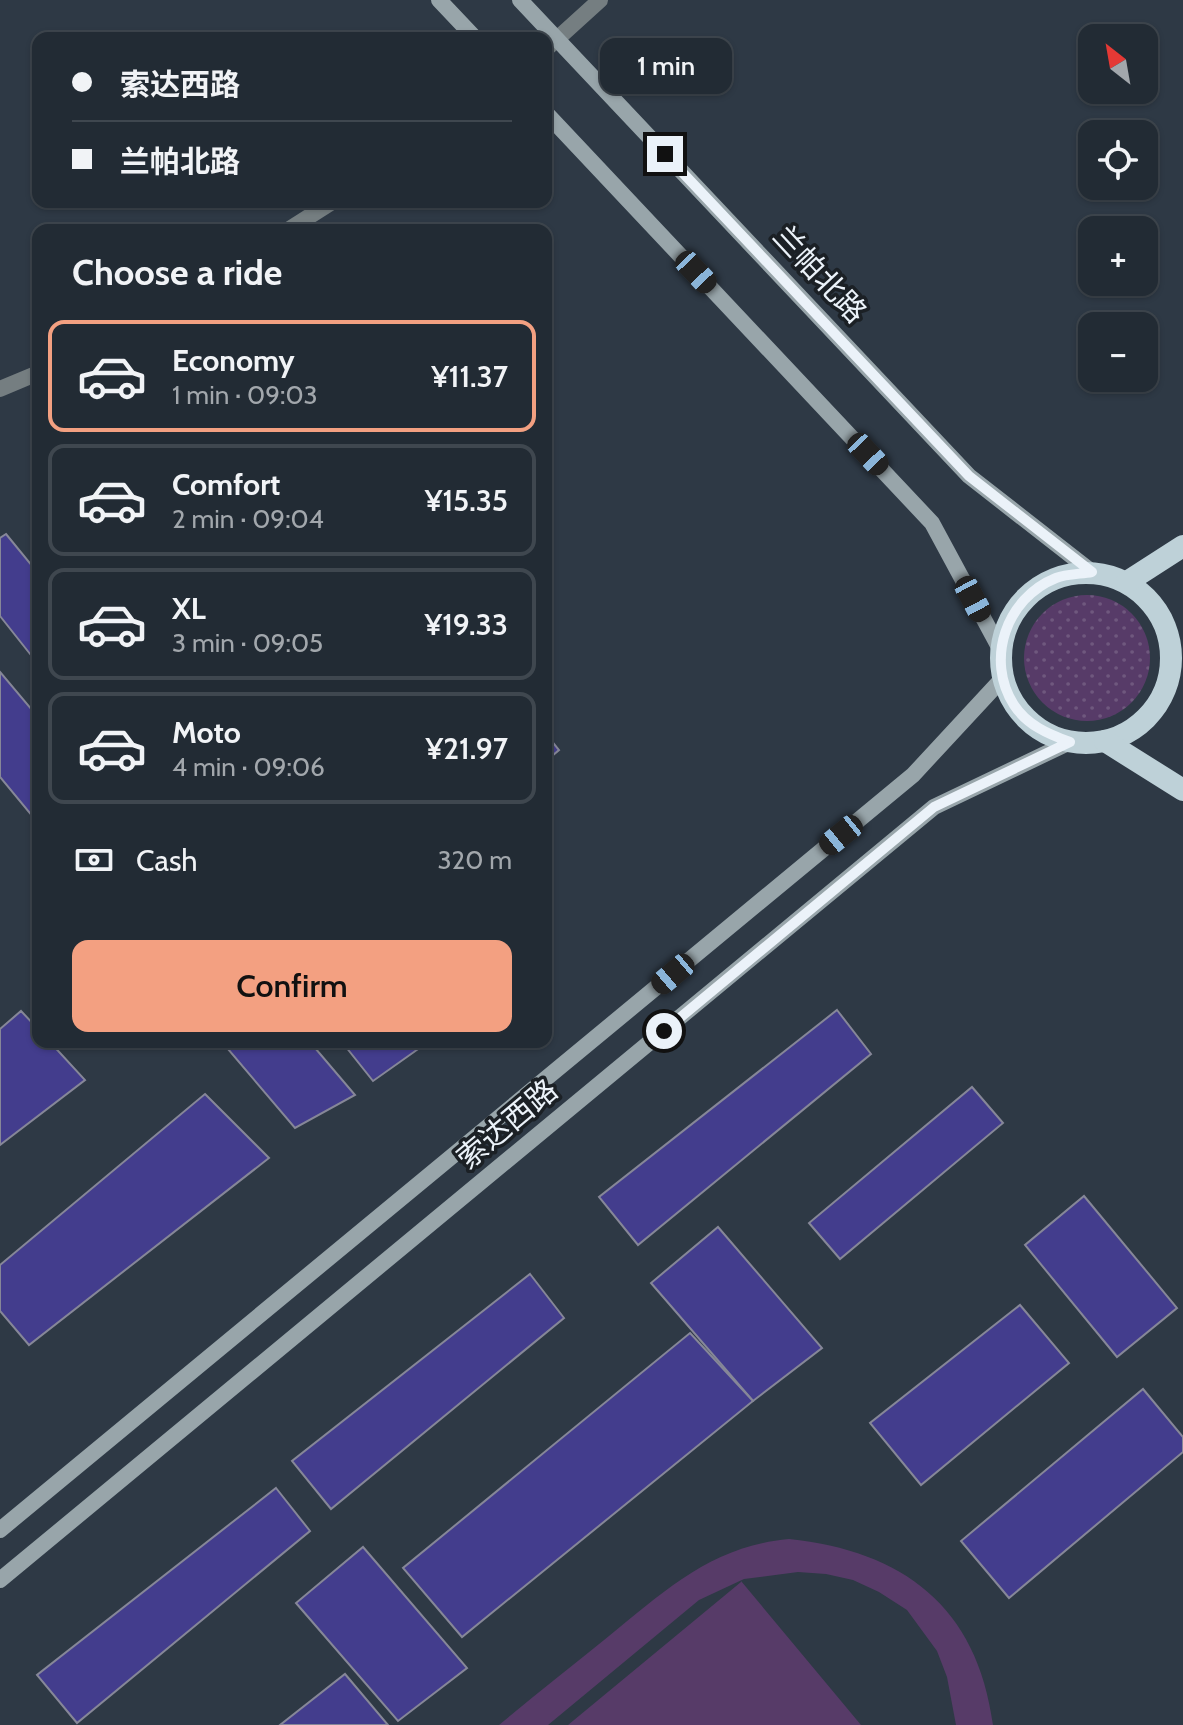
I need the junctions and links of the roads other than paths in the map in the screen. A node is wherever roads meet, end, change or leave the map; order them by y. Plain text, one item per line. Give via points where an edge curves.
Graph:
1 (439, 0) edge
2 (520, 0) edge
3 (600, 0) edge
4 (469, 32) edge
5 (543, 32) edge
6 (552, 43) edge
7 (552, 45) edge
8 (552, 119) edge
9 (323, 208) edge
10 (297, 224) edge
11 (32, 376) edge
12 (0, 389) edge
13 (1183, 546) edge
14 (1092, 572) junction
15 (1127, 582) junction
16 (1176, 629) edge
17 (1000, 649) junction
18 (1178, 675) edge
19 (1002, 679) junction
20 (1105, 741) junction
21 (1070, 742) junction
22 (1183, 790) edge
23 (0, 1530) edge
24 (0, 1580) edge

1 - 4 main road
2 - 5 main road, 兰帕北路
3 - 6 street
7 - 14 main road, 兰帕北路 via 969,476
8 - 17 main road via 932,523
9 - 10 street
11 - 12 street
13 - 15 highway
14 - 15 highway
14 - 17 highway via 1057,577 1028,594 1008,620
15 - 16 highway
16 - 18 highway
17 - 19 highway
18 - 20 highway via 1136,727
19 - 21 highway via 1015,706 1039,730
19 - 23 main road via 913,775
20 - 21 highway
20 - 22 highway
21 - 24 main road, 索达西路 via 934,807

